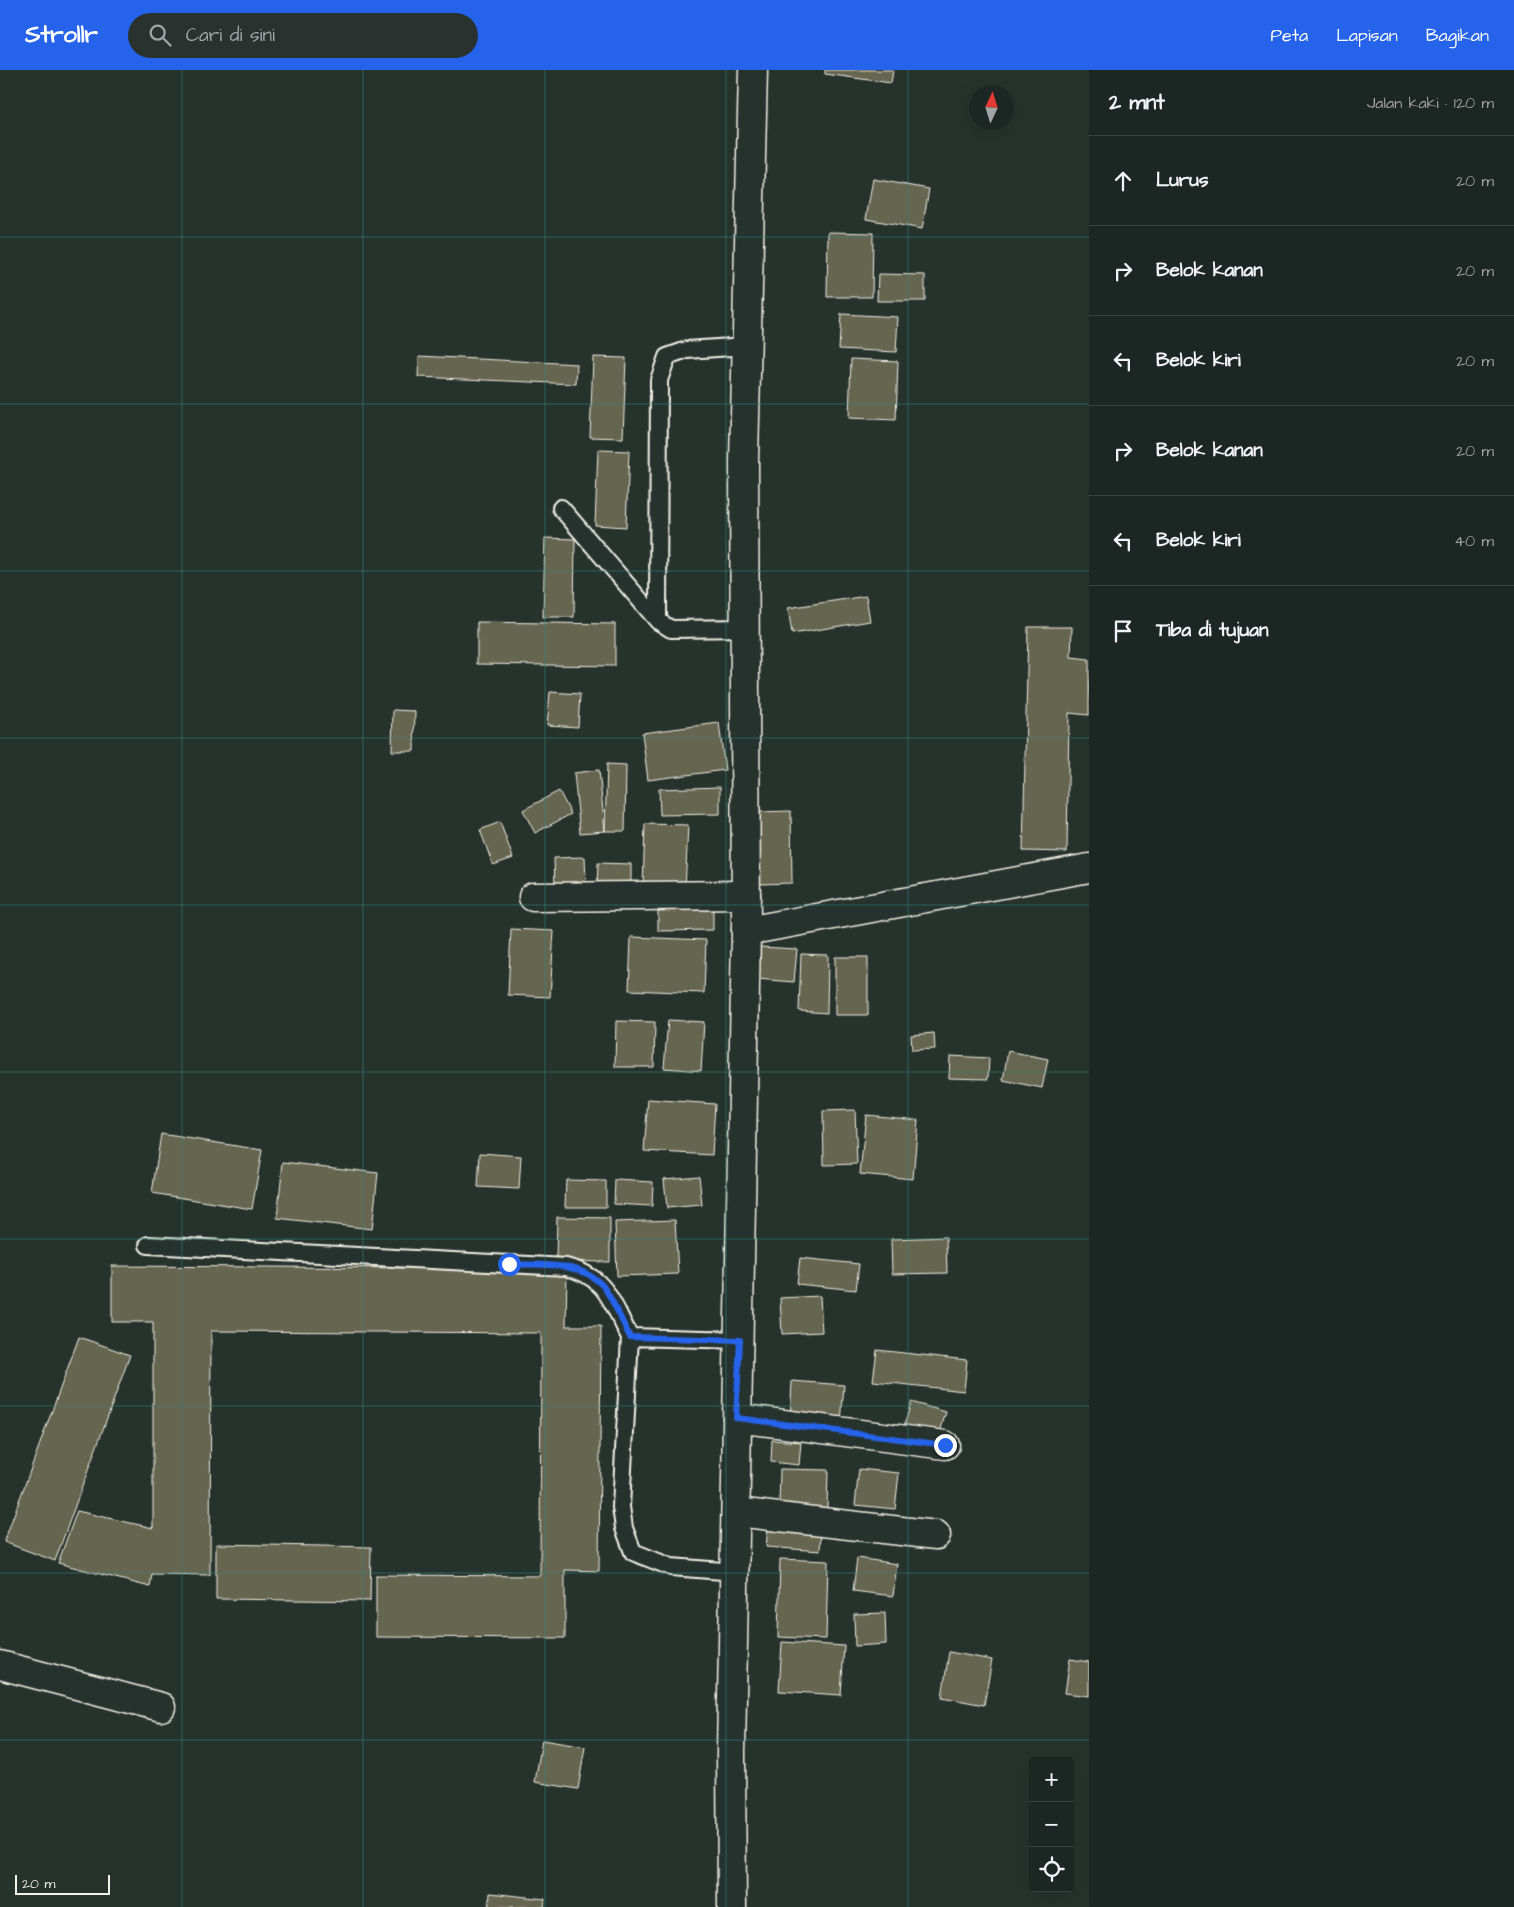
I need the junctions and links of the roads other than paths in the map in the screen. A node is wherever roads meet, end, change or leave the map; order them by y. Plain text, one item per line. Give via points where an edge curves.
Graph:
1 (753, 70) edge
2 (747, 346) junction
3 (561, 508) dead end
4 (658, 621) junction
5 (746, 628) junction
6 (1089, 868) edge
7 (746, 895) junction
8 (533, 897) dead end
9 (746, 931) junction
10 (148, 1245) dead end
11 (630, 1337) junction
12 (740, 1340) junction
13 (736, 1418) junction
14 (945, 1445) dead end
15 (736, 1512) junction
16 (936, 1535) dead end
17 (736, 1572) junction
18 (0, 1665) edge
19 (161, 1707) dead end
20 (732, 1907) edge

1 - 2 street
2 - 4 lane via 687,350 666,357 659,380
2 - 5 street via 744,461
3 - 4 lane
4 - 5 lane via 670,629
5 - 7 street
6 - 9 street
7 - 8 street
7 - 9 street
9 - 12 street
10 - 11 lane via 566,1267 588,1274 603,1286
11 - 12 lane
11 - 17 lane via 621,1506 624,1528 633,1552 671,1567
12 - 13 street
13 - 14 street
13 - 15 street
15 - 16 street
15 - 17 street
17 - 20 street via 731,1752
18 - 19 street

